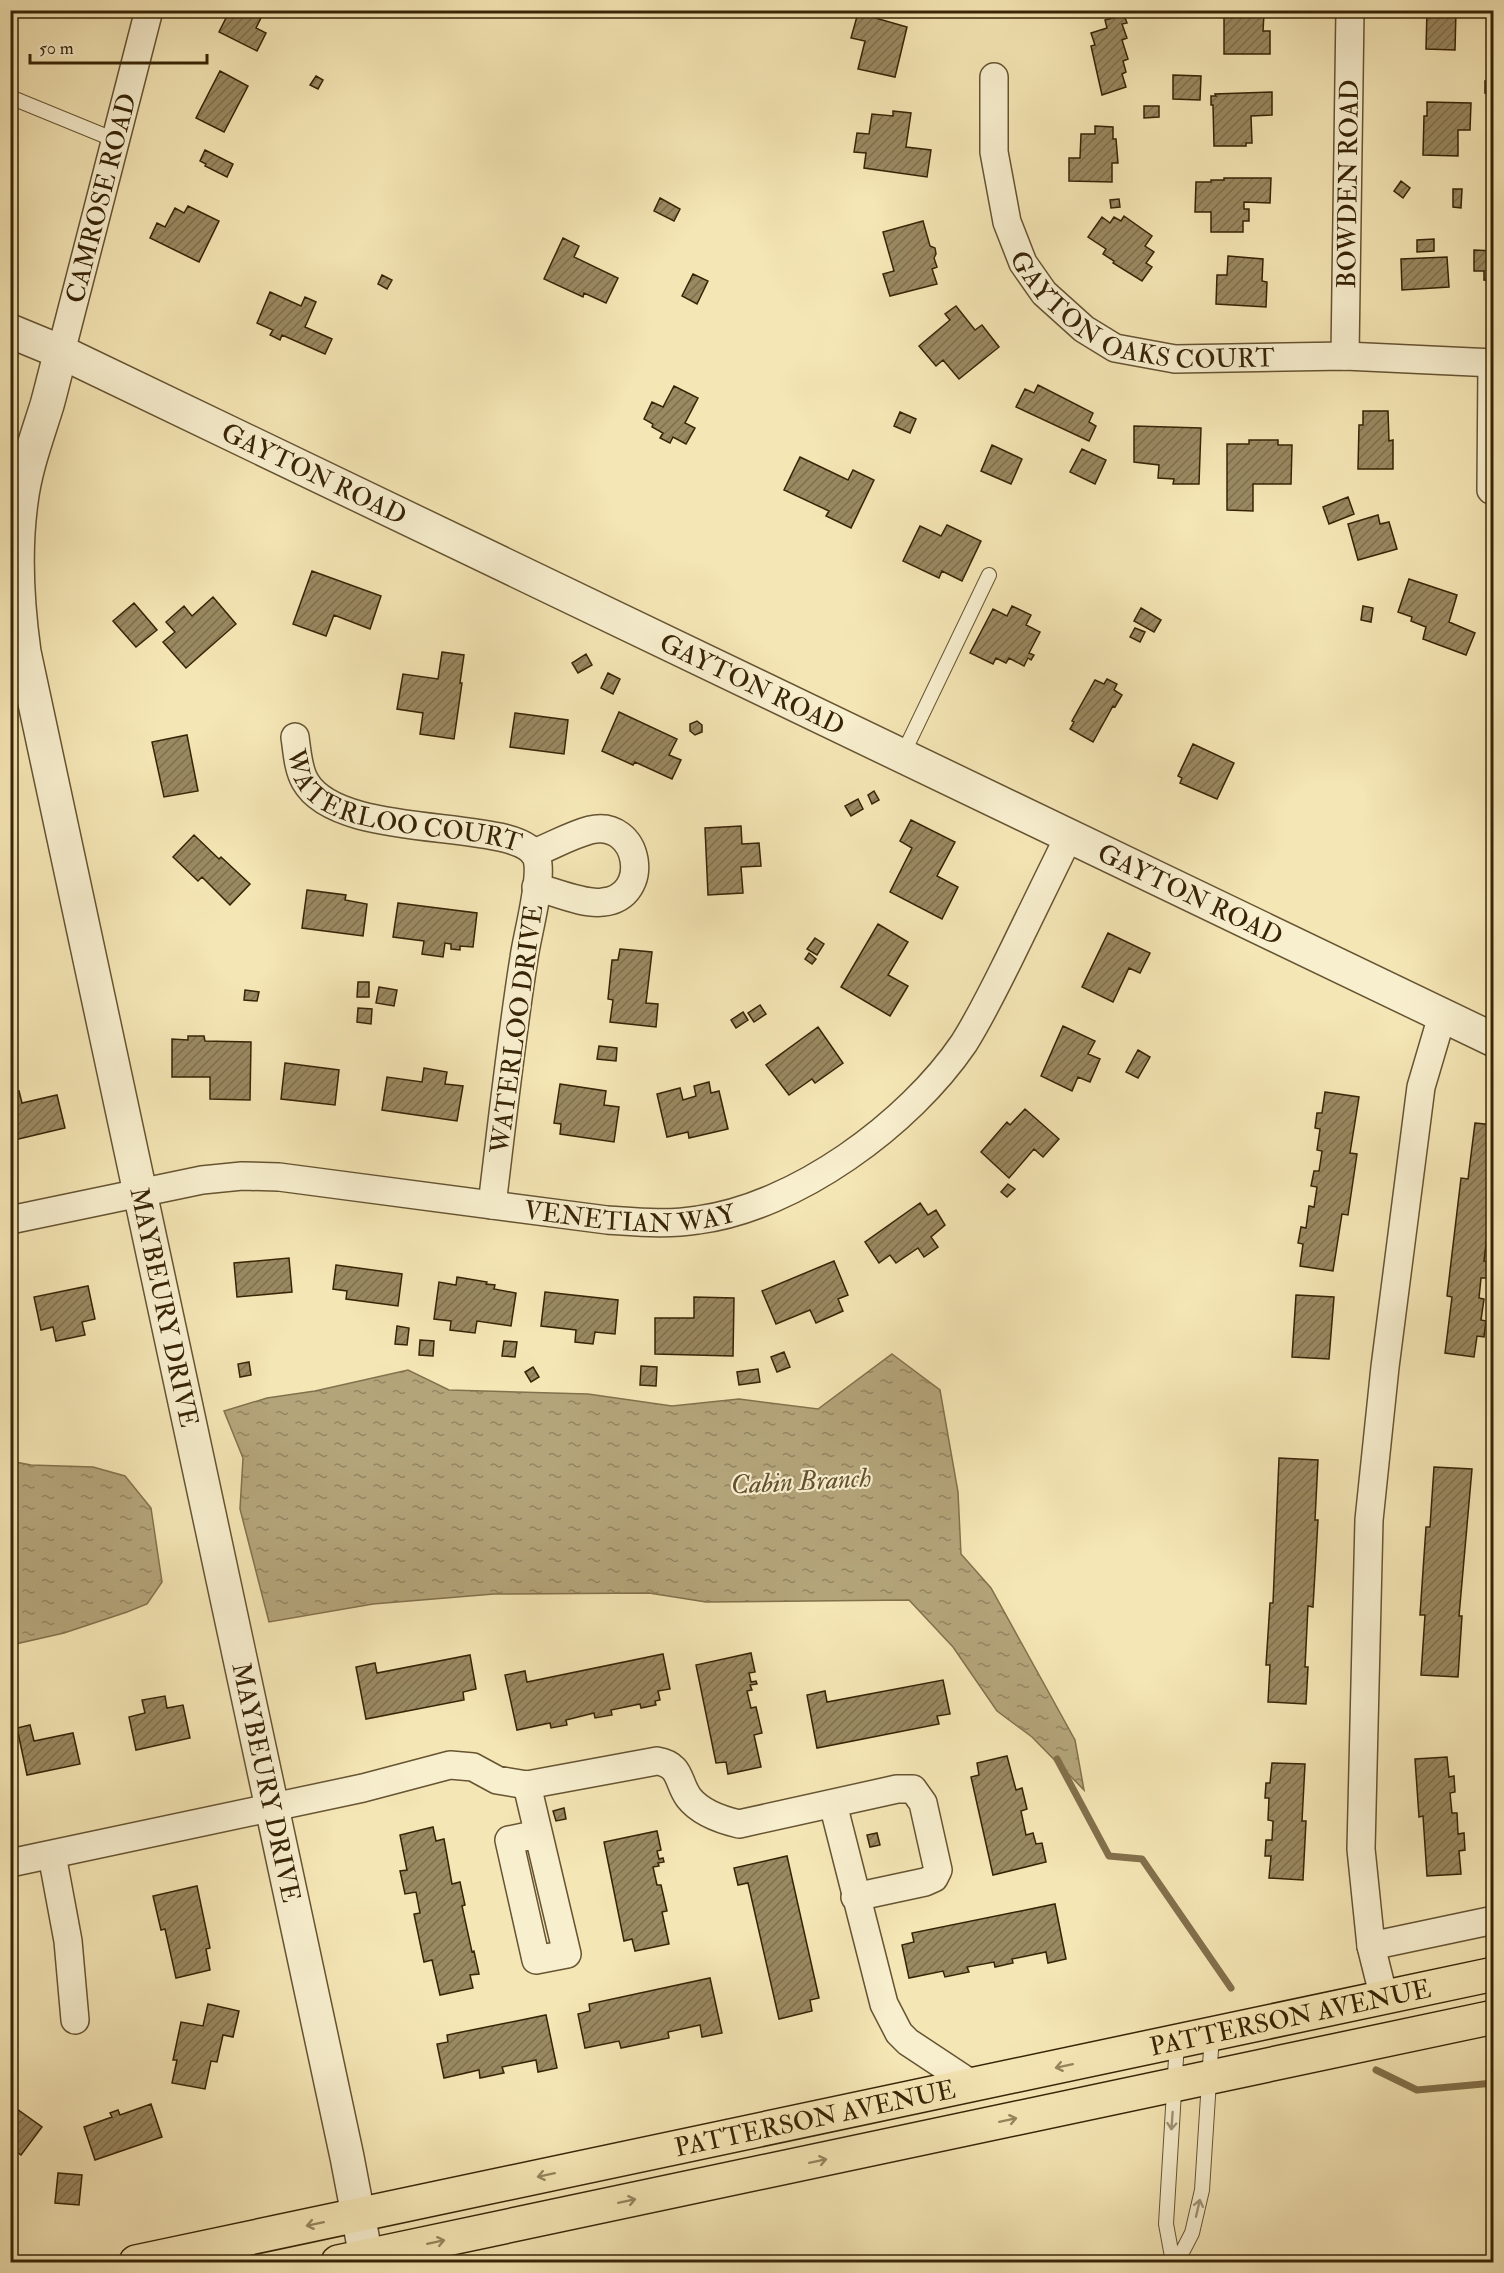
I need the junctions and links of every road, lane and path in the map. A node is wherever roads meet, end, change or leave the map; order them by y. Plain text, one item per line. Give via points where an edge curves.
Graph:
1 (149, 10) edge
2 (1350, 10) edge
3 (994, 77) dead end
4 (10, 97) edge
5 (116, 140) junction
6 (10, 331) edge
7 (61, 352) junction
8 (1345, 356) junction
9 (1493, 363) edge
10 (1491, 490) dead end
11 (989, 575) dead end
12 (295, 737) dead end
13 (902, 756) junction
14 (1069, 836) junction
15 (534, 853) junction
16 (536, 887) junction
17 (1443, 1016) junction
18 (1494, 1040) edge
19 (140, 1194) junction
20 (492, 1205) junction
21 (10, 1220) edge
22 (527, 1785) junction
23 (833, 1804) junction
24 (271, 1808) junction
25 (538, 1834) dead end
26 (52, 1855) junction
27 (10, 1863) edge
28 (855, 1898) junction
29 (1494, 1920) edge
30 (1371, 1946) junction
31 (1494, 1974) edge
32 (1384, 1998) junction
33 (1494, 2017) edge
34 (75, 2020) dead end
35 (1212, 2034) junction
36 (1177, 2042) junction
37 (1209, 2078) junction
38 (974, 2085) junction
39 (1175, 2085) junction
40 (358, 2215) junction
41 (357, 2261) edge
42 (136, 2262) edge
43 (1173, 2262) edge
44 (1177, 2262) edge

1 - 5 street, CAMROSE ROAD
2 - 8 street, BOWDEN ROAD
3 - 8 street, GAYTON OAKS COURT via 994,152 1007,222 1023,263 1044,293 1084,329 1115,348 1175,359
4 - 5 lane
5 - 7 street, CAMROSE ROAD
6 - 7 street, GAYTON ROAD
7 - 13 street, GAYTON ROAD
7 - 19 street, MAYBEURY DRIVE via 21,500 16,554 18,609
8 - 9 street, GAYTON OAKS COURT
9 - 10 street
11 - 13 lane
12 - 15 street, WATERLOO COURT via 304,780 323,801 336,808 384,821 501,838 522,843
13 - 14 street, GAYTON ROAD
14 - 17 street, GAYTON ROAD
14 - 20 street, VENETIAN WAY via 963,1044 910,1106 830,1169 763,1203 699,1220 659,1224
15 - 16 street, WATERLOO DRIVE via 539,868
15 - 16 street, WATERLOO COURT via 591,830 608,830 630,846 636,862 629,887 622,895 604,902
16 - 20 street, WATERLOO DRIVE
17 - 18 street, GAYTON ROAD
17 - 30 street via 1421,1087 1386,1355 1370,1520 1361,1849
19 - 20 street, VENETIAN WAY via 202,1180 279,1177
19 - 21 street, VENETIAN WAY
19 - 24 street, MAYBEURY DRIVE
22 - 23 street via 657,1761 676,1770 688,1798 700,1809 727,1822 739,1824
22 - 24 street via 498,1780 473,1767 450,1765
22 - 25 street
23 - 28 street
23 - 28 street via 897,1789 913,1789 923,1803 938,1870 934,1878
24 - 26 street
24 - 40 street, MAYBEURY DRIVE
26 - 27 street
26 - 34 street via 68,1941
28 - 38 street via 884,2004 900,2033
29 - 30 street
30 - 32 street
31 - 32 main road, PATTERSON AVENUE
32 - 35 main road, PATTERSON AVENUE
33 - 37 main road, PATTERSON AVENUE
35 - 36 main road, PATTERSON AVENUE
35 - 37 lane
36 -> 38 main road, PATTERSON AVENUE
36 - 39 lane
37 - 39 main road, PATTERSON AVENUE
44 -> 37 lane via 1192,2233 1202,2190
38 -> 40 main road, PATTERSON AVENUE
41 -> 39 main road, PATTERSON AVENUE
39 -> 43 lane via 1166,2224
40 - 41 street, MAYBEURY DRIVE
40 -> 42 main road, PATTERSON AVENUE

